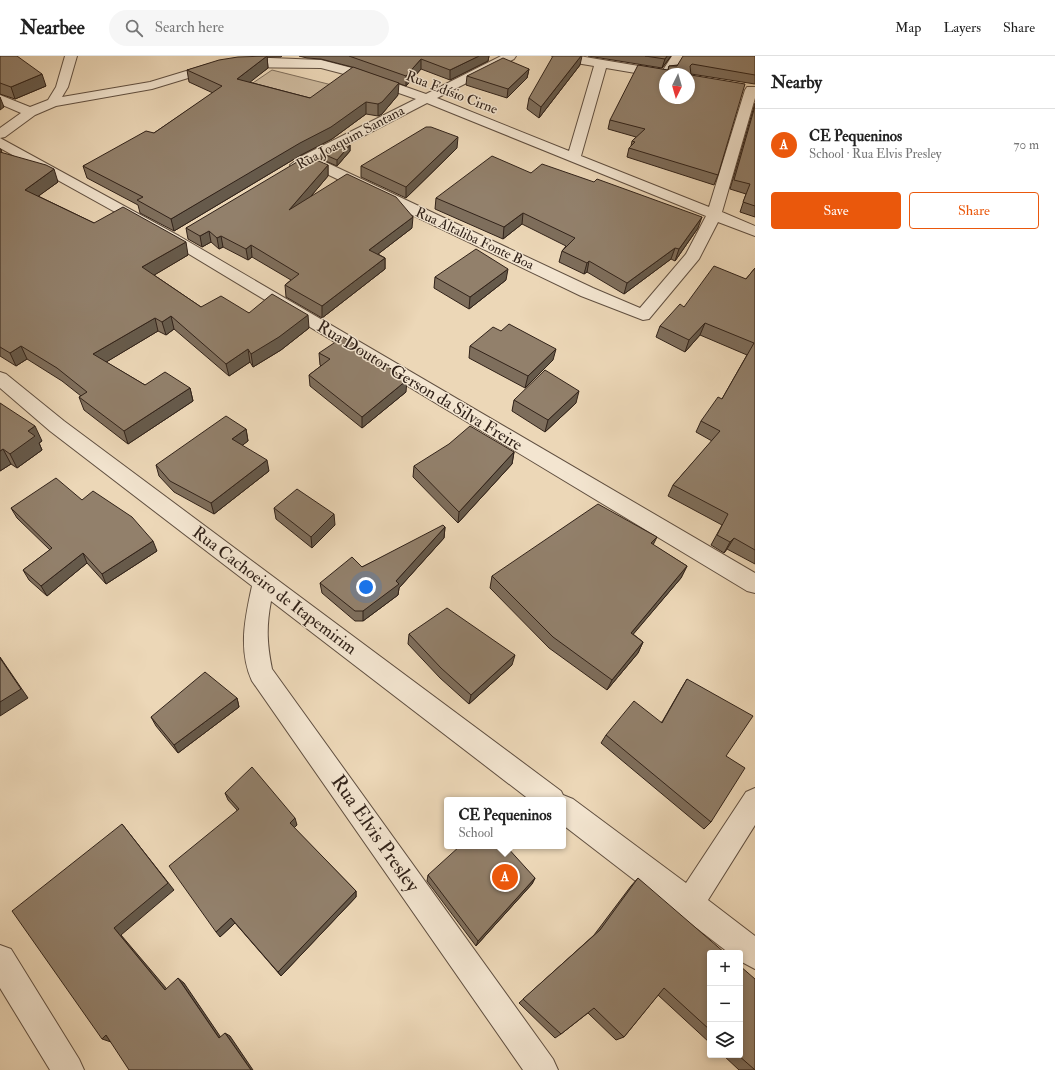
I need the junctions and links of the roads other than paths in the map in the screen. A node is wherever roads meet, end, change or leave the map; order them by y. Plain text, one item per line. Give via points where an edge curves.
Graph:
1 (71, 56) edge
2 (510, 56) edge
3 (558, 56) edge
4 (678, 56) edge
5 (601, 64) junction
6 (670, 68) edge
7 (659, 73) edge
8 (736, 87) edge
9 (753, 90) edge
10 (425, 98) junction
11 (0, 100) edge
12 (53, 103) junction
13 (30, 112) junction
14 (0, 134) edge
15 (0, 142) edge
16 (574, 158) junction
17 (307, 159) junction
18 (287, 171) edge
19 (714, 215) junction
20 (755, 231) edge
21 (0, 378) edge
22 (264, 582) junction
23 (755, 584) edge
24 (548, 797) edge
25 (755, 801) edge
26 (566, 810) edge
27 (689, 904) junction
28 (755, 954) edge
29 (0, 960) edge
30 (68, 1070) edge
31 (542, 1070) edge

1 - 12 street via 62,87
2 - 10 street, Rua Joaquim Santana
3 - 5 street
4 - 6 street
5 - 7 street
5 - 16 street
8 - 9 street
9 - 19 street
10 - 12 street, Rua Edísio Cirne via 321,64 270,62 239,63 206,69 152,85
10 - 16 street, Rua Edísio Cirne
10 - 17 street, Rua Joaquim Santana
11 - 13 street
12 - 13 street, Rua Edísio Cirne
13 - 14 street, Rua Edísio Cirne
15 - 23 street, Rua Doutor Gerson da Silva Freire via 181,235
16 - 19 street, Rua Edísio Cirne
17 - 18 street, Rua Joaquim Santana
17 - 19 street, Rua Altaliba Fonte Boa via 587,292 643,315 693,256
19 - 20 street, Rua Edísio Cirne
21 - 22 street, Rua Cachoeiro de Itapemirim via 57,426
22 - 24 street, Rua Cachoeiro de Itapemirim
22 - 31 street, Rua Elvis Presley via 254,644 261,673
25 - 27 street
26 - 27 street
27 - 28 street
29 - 30 street

